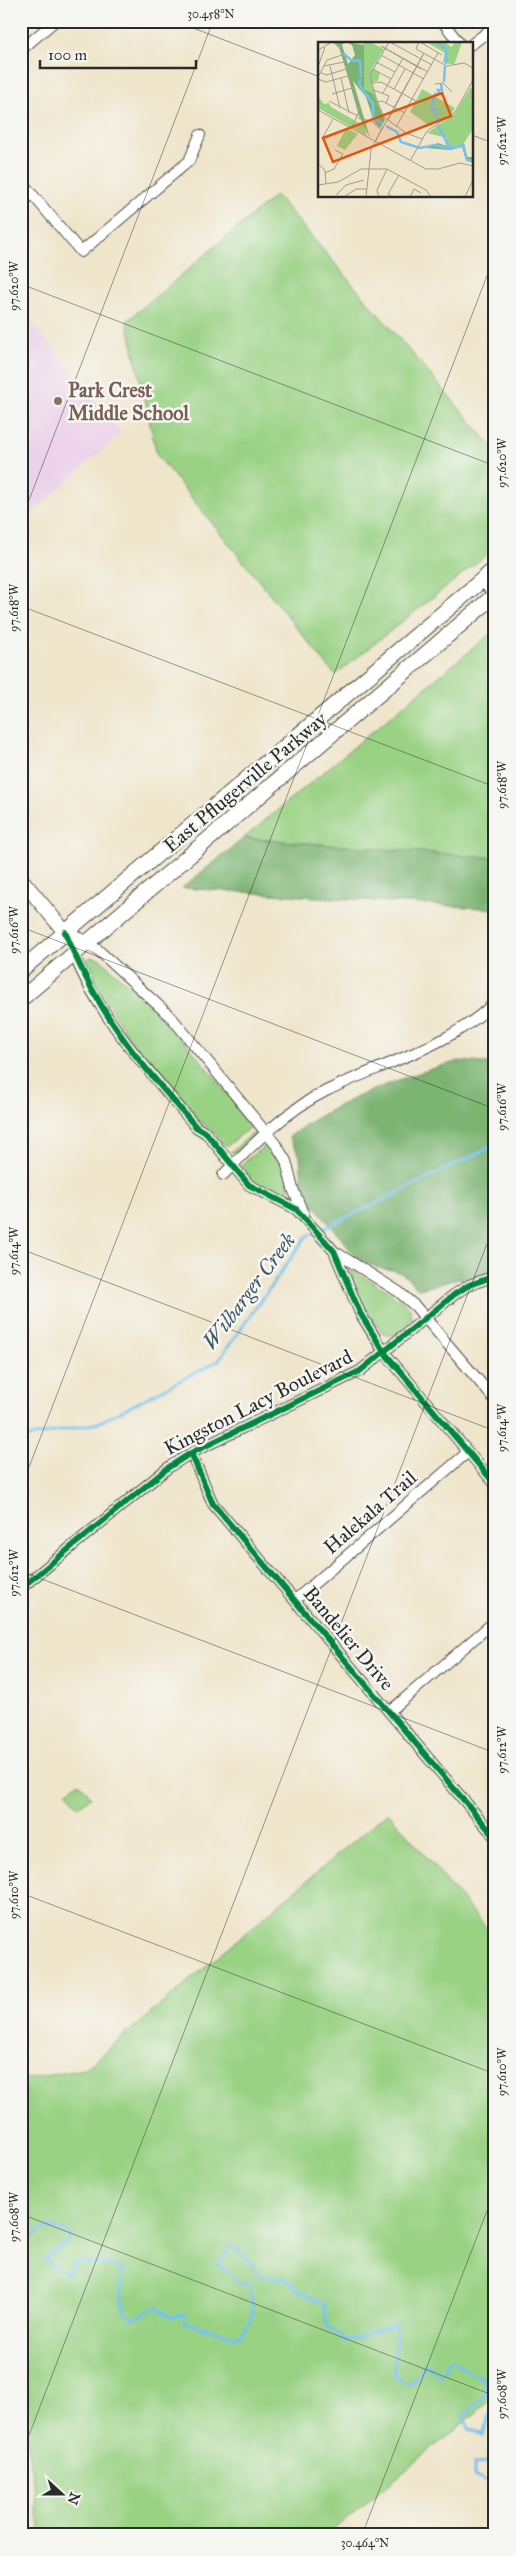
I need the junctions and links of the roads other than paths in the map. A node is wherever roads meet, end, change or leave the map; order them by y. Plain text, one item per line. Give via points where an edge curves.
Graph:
1 (55, 21) edge
2 (442, 21) edge
3 (495, 26) edge
4 (458, 42) edge
5 (474, 42) edge
6 (21, 50) edge
7 (200, 135) dead end
8 (21, 181) edge
9 (489, 574) edge
10 (495, 594) edge
11 (21, 879) edge
12 (66, 932) junction
13 (86, 944) junction
14 (74, 954) junction
15 (21, 970) edge
16 (21, 999) edge
17 (495, 1002) edge
18 (266, 1133) junction
19 (232, 1165) junction
20 (223, 1175) dead end
21 (304, 1216) junction
22 (334, 1251) junction
23 (495, 1276) edge
24 (426, 1319) junction
25 (384, 1352) junction
26 (495, 1400) edge
27 (468, 1452) junction
28 (191, 1453) junction
29 (495, 1484) edge
30 (21, 1588) edge
31 (296, 1600) junction
32 (495, 1621) edge
33 (389, 1712) junction
34 (494, 1833) edge

1 - 6 street
2 - 4 street
3 - 5 street
7 - 8 street via 189,162 81,252
9 - 10 street
9 - 12 main road, East Pflugerville Parkway
10 - 13 main road, East Pflugerville Parkway
11 - 12 street
12 - 13 street
12 - 14 street
12 - 15 main road, East Pflugerville Parkway
13 - 14 main road, East Pflugerville Parkway
13 - 18 street via 97,949 129,976 172,1018
14 - 16 main road, East Pflugerville Parkway
14 - 19 street via 126,1042
17 - 18 street via 460,1030 313,1098
18 - 19 street
18 - 21 street via 283,1154
19 - 20 street
19 - 21 street via 249,1185 287,1203
21 - 22 street
22 - 24 street via 399,1292
22 - 25 street via 360,1313
23 - 24 street, Kingston Lacy Boulevard via 469,1285
24 - 25 street, Kingston Lacy Boulevard
24 - 26 street
25 - 27 street
25 - 28 street, Kingston Lacy Boulevard via 349,1377
27 - 29 street
27 - 31 street, Halekala Trail
28 - 30 street, Kingston Lacy Boulevard via 140,1490
28 - 31 street, Bandelier Drive via 214,1504
31 - 33 street, Bandelier Drive
32 - 33 street
33 - 34 street, Bandelier Drive

